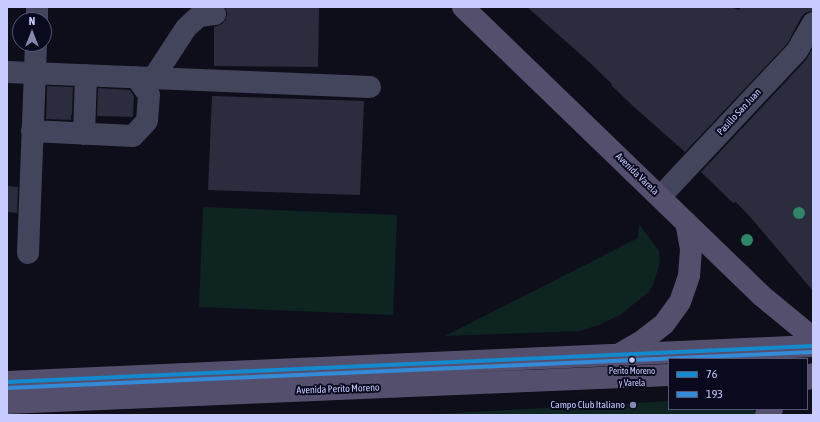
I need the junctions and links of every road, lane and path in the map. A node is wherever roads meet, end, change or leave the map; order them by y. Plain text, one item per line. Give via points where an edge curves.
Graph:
1 (463, 7) edge
2 (215, 14) dead end
3 (813, 22) edge
4 (35, 52) edge
5 (7, 72) edge
6 (34, 73) junction
7 (86, 75) junction
8 (145, 77) junction
9 (370, 87) dead end
10 (32, 131) junction
11 (84, 134) junction
12 (660, 197) junction
13 (686, 222) junction
14 (28, 253) dead end
15 (813, 338) edge
16 (813, 346) edge
17 (616, 356) junction
18 (668, 375) edge
19 (7, 382) edge
20 (7, 403) edge

1 - 12 main road, Avenida Varela
2 - 8 lane via 199,16
3 - 12 lane, Pasillo San Juan via 797,51
4 - 6 lane
5 - 6 lane
6 - 7 lane
6 - 10 lane
7 - 8 lane
7 - 11 lane
8 - 9 lane
8 - 11 lane via 149,95 147,121 133,136
10 - 11 lane
10 - 14 lane
12 - 13 main road, Avenida Varela
13 - 15 main road, Avenida Varela via 762,296
13 - 17 main road via 691,249 689,276 680,302 664,324
16 - 17 main road, Avenida Perito Moreno
17 - 19 main road, Avenida Perito Moreno
18 - 20 main road, Avenida Perito Moreno

